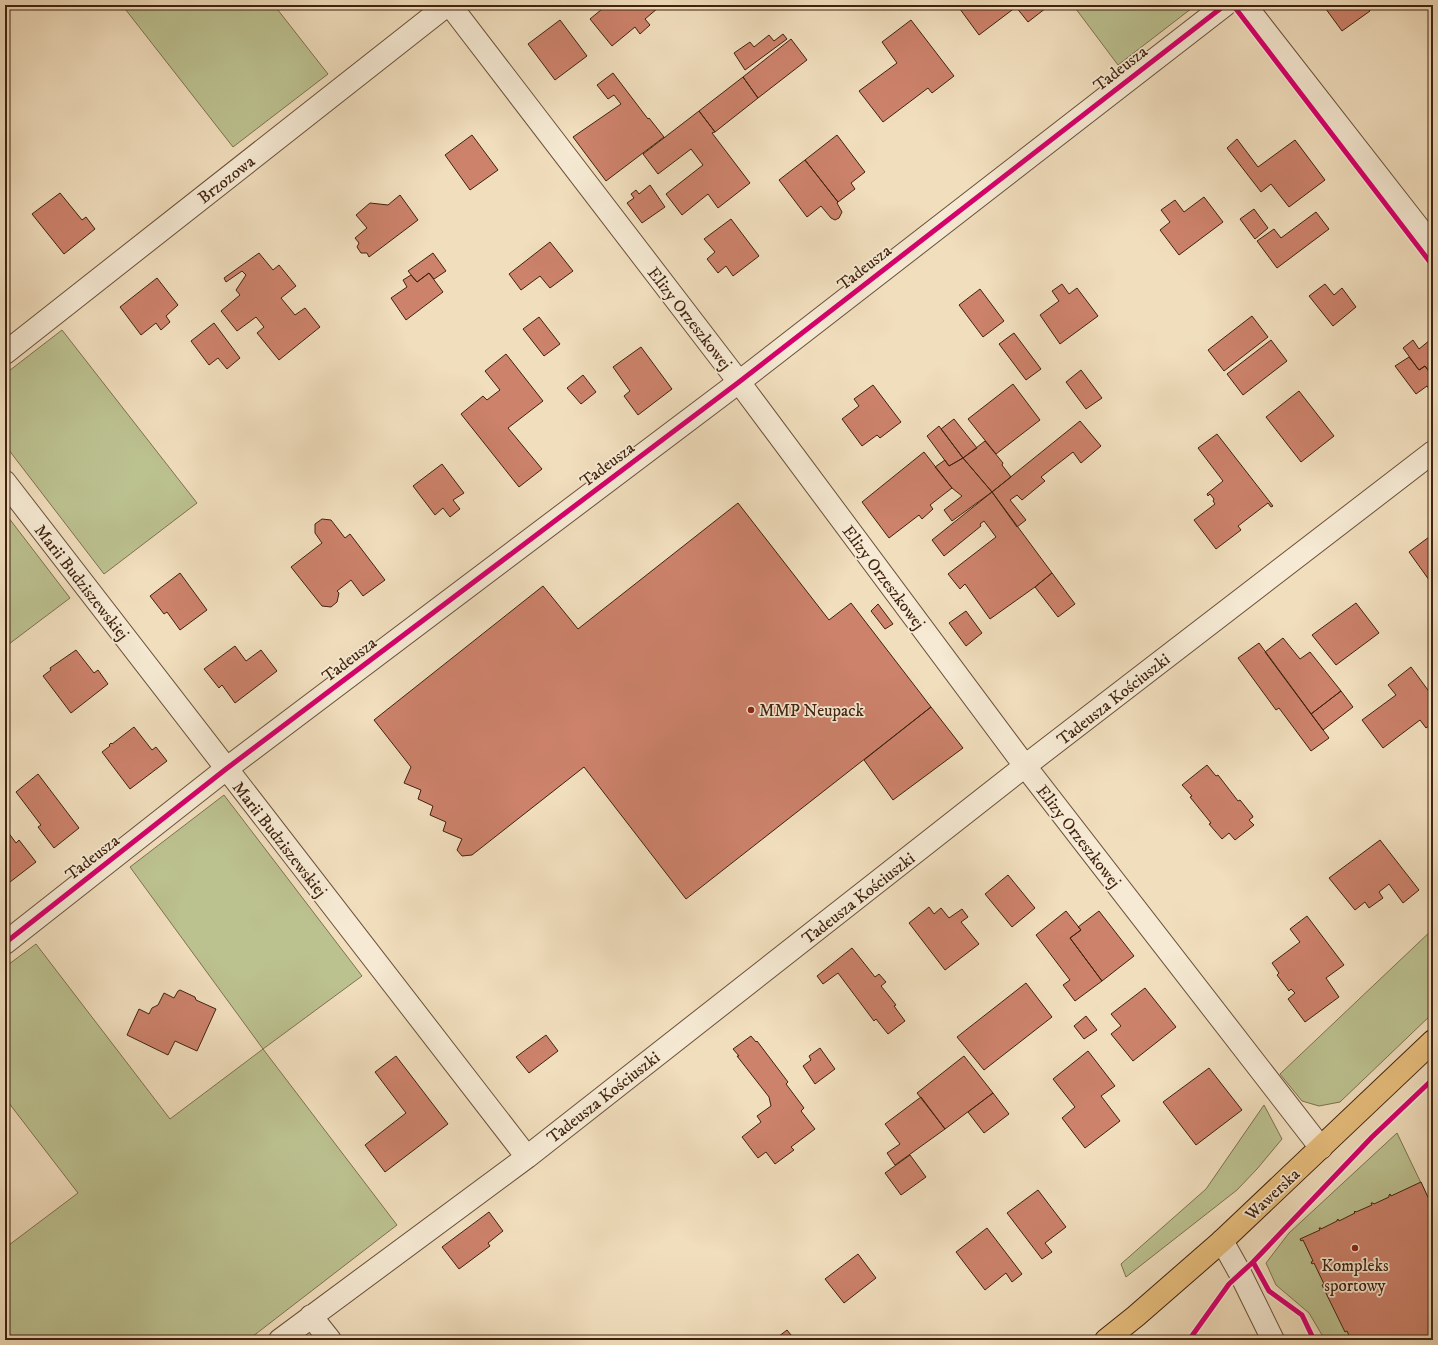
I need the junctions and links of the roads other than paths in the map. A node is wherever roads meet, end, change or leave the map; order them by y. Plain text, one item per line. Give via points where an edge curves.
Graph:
1 (448, 5) edge
2 (1225, 5) edge
3 (1245, 5) edge
4 (1433, 246) edge
5 (5, 352) edge
6 (739, 382) junction
7 (1433, 452) edge
8 (5, 482) edge
9 (1025, 766) junction
10 (226, 770) junction
11 (5, 943) edge
12 (1433, 1041) edge
13 (1321, 1148) junction
14 (527, 1157) junction
15 (1222, 1241) junction
16 (311, 1316) junction
17 (280, 1340) edge
18 (330, 1340) edge
19 (1106, 1340) edge
20 (1273, 1340) edge

1 - 5 street, Brzozowa
1 - 6 street, Elizy Orzeszkowej
2 - 6 street, Tadeusza
3 - 4 street
6 - 9 street, Elizy Orzeszkowej
6 - 10 street, Tadeusza
7 - 9 street, Tadeusza Kościuszki
8 - 10 street, Marii Budziszewskiej
9 - 13 street, Elizy Orzeszkowej
9 - 14 street, Tadeusza Kościuszki
10 - 11 street, Tadeusza
10 - 14 street, Marii Budziszewskiej
12 - 13 main road, Wawerska
13 - 15 main road, Wawerska
14 - 16 street, Tadeusza Kościuszki
15 - 19 main road, Wawerska
15 - 20 street
16 - 17 street, Tadeusza Kościuszki
16 - 18 street

